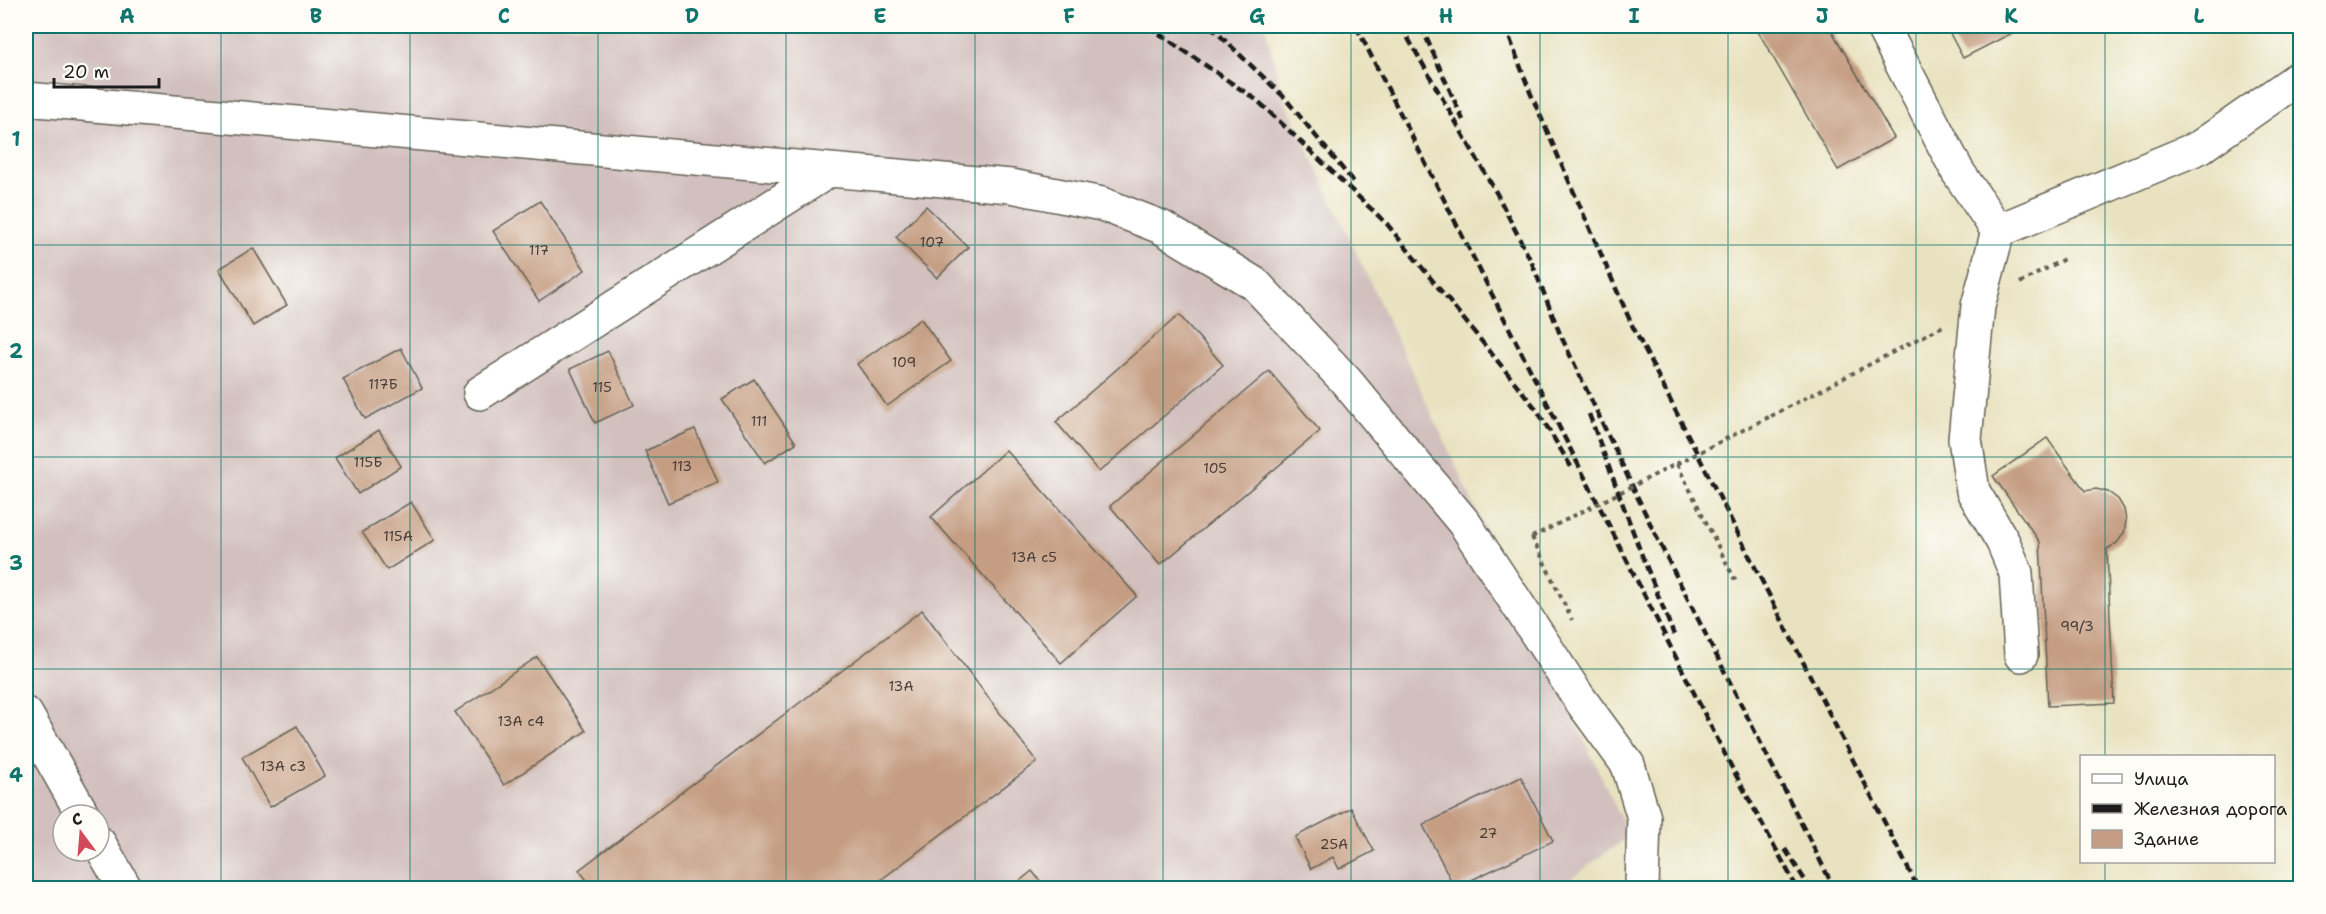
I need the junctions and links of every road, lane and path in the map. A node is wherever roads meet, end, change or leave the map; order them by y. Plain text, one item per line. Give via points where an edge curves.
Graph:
1 (1882, 26) edge
2 (2301, 77) edge
3 (26, 99) edge
4 (828, 171) junction
5 (1998, 231) junction
6 (1859, 371) dead end
7 (480, 393) dead end
8 (1677, 464) junction
9 (1736, 582) dead end
10 (1575, 627) dead end
11 (2021, 655) dead end
12 (26, 714) edge
13 (76, 803) edge
14 (110, 863) edge
15 (124, 888) edge
16 (1642, 888) edge

1 - 5 lane via 1958,172
2 - 5 lane via 2200,147
3 - 4 lane
4 - 7 lane
4 - 16 lane via 1011,186 1102,204 1161,227 1255,284 1346,381 1465,524 1579,698 1628,765 1644,818
5 - 11 lane via 1978,306 1965,439 1973,491 2016,573
6 - 8 path, bridge
8 - 9 path
8 - 10 path, bridge via 1532,537
12 - 13 lane
14 - 15 lane

